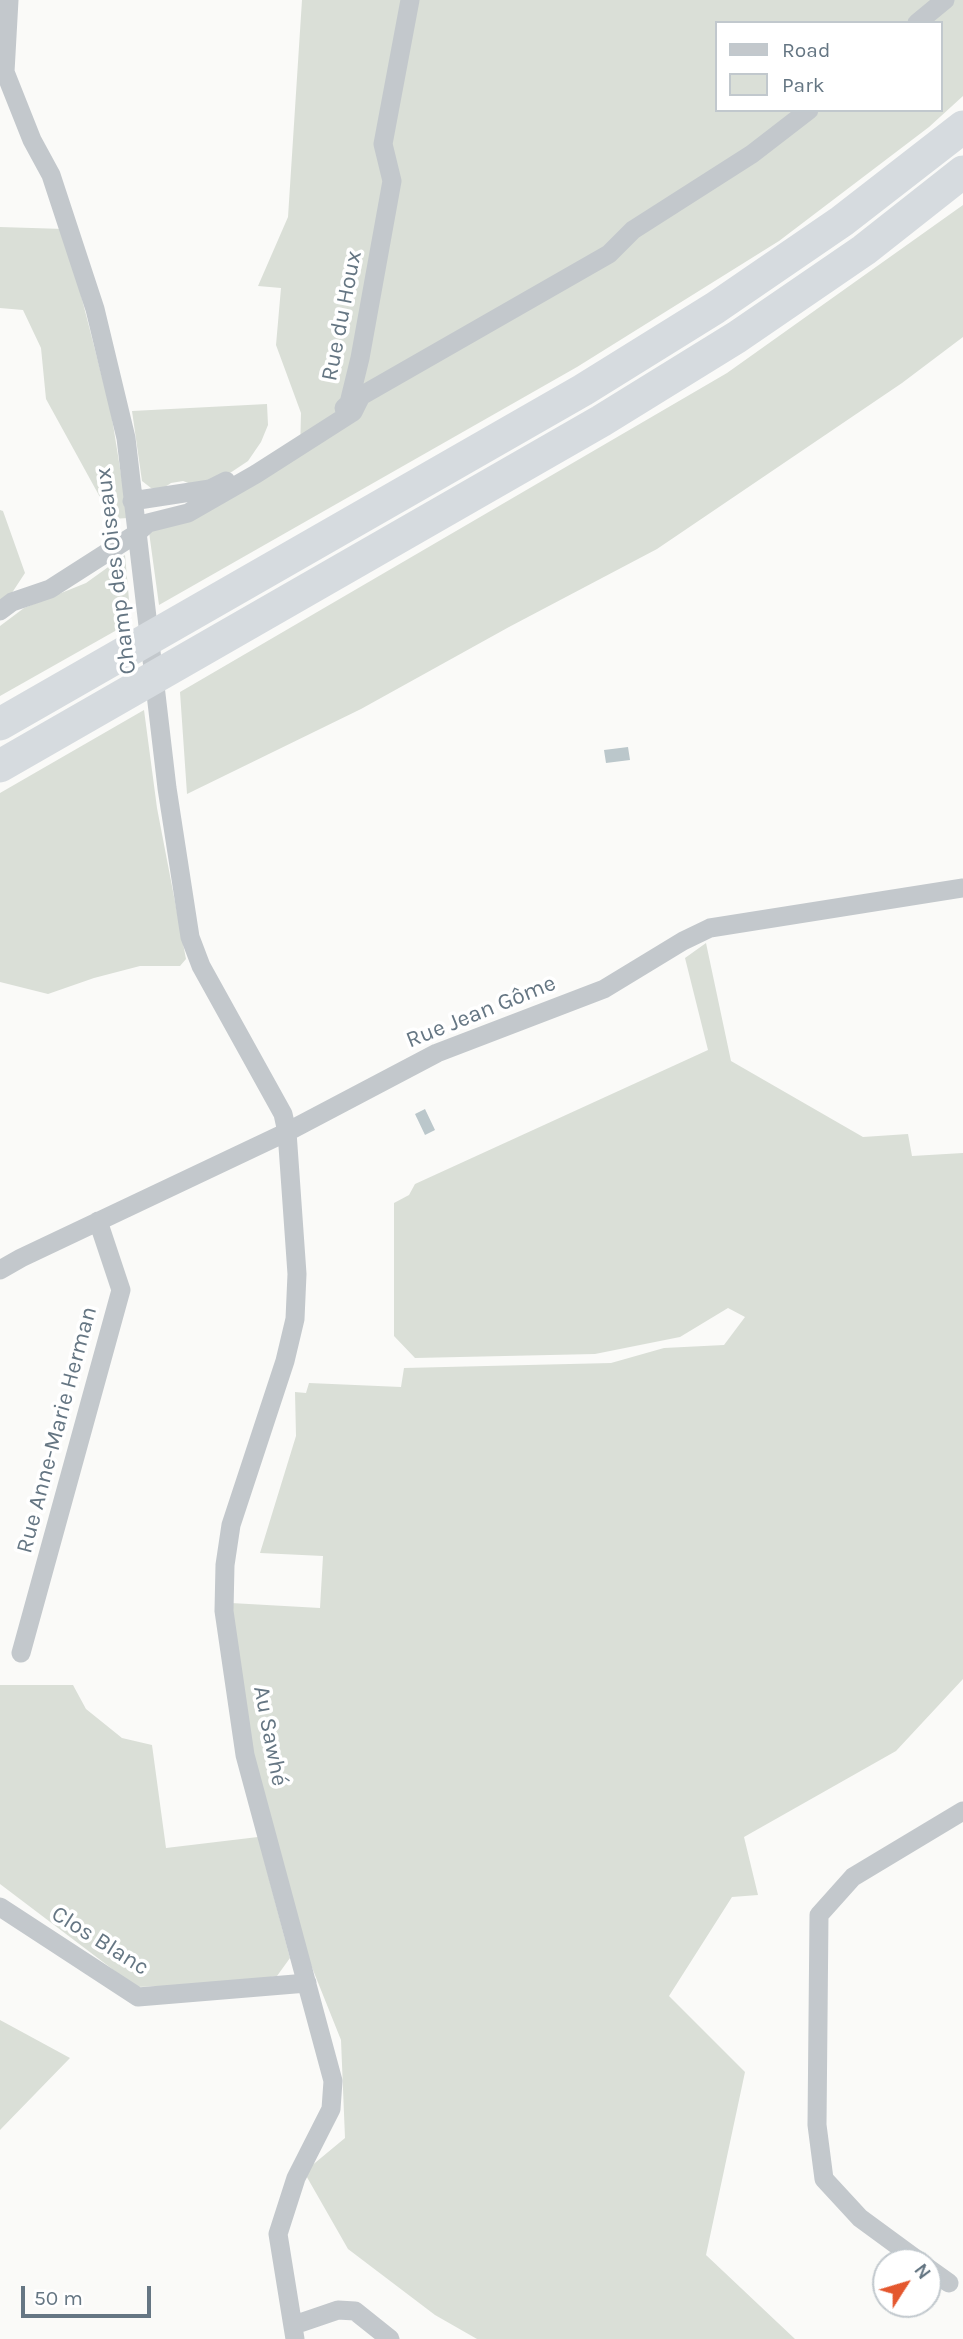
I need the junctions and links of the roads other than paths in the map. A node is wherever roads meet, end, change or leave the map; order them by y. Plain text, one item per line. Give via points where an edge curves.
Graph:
1 (9, 0) edge
2 (410, 0) edge
3 (945, 0) edge
4 (919, 21) edge
5 (806, 112) edge
6 (963, 127) edge
7 (963, 172) edge
8 (132, 501) junction
9 (137, 542) junction
10 (0, 611) edge
11 (0, 724) edge
12 (0, 766) edge
13 (963, 888) edge
14 (287, 1132) junction
15 (98, 1221) junction
16 (0, 1270) edge
17 (21, 1653) dead end
18 (963, 1811) edge
19 (0, 1907) edge
20 (307, 1983) junction
21 (901, 2248) edge
22 (942, 2278) edge
23 (948, 2283) dead end
24 (294, 2332) edge
25 (390, 2339) edge

1 - 8 street, Champ des Oiseaux via 5,72 51,175 94,309 126,438
2 - 8 street, Rue du Houx via 383,144 392,181 349,403 277,452 210,489
3 - 4 street
5 - 9 street via 752,154 633,230 608,254 360,396 353,412 201,507 148,523
6 - 11 highway via 842,221 715,308 594,383
7 - 12 highway via 864,250 737,337 612,414
8 - 9 street, Champ des Oiseaux
9 - 10 street
9 - 14 street, Champ des Oiseaux via 190,937 201,966 283,1114
13 - 14 street, Rue Jean Gôme via 710,928 604,989 461,1042
14 - 15 street, Rue Jean Gôme
14 - 20 street, Au Sawhé via 297,1274 295,1319 231,1525 224,1611 245,1755
15 - 16 street, Rue Jean Gôme
15 - 17 street, Rue Anne-Marie Herman via 121,1290
18 - 21 street via 853,1877 819,1915 817,2124 824,2179 860,2218
19 - 20 street, Clos Blanc via 138,1997
20 - 24 street, Au Sawhé via 333,2081 331,2109 296,2178 278,2234
22 - 23 street
24 - 25 street via 338,2310 355,2311

